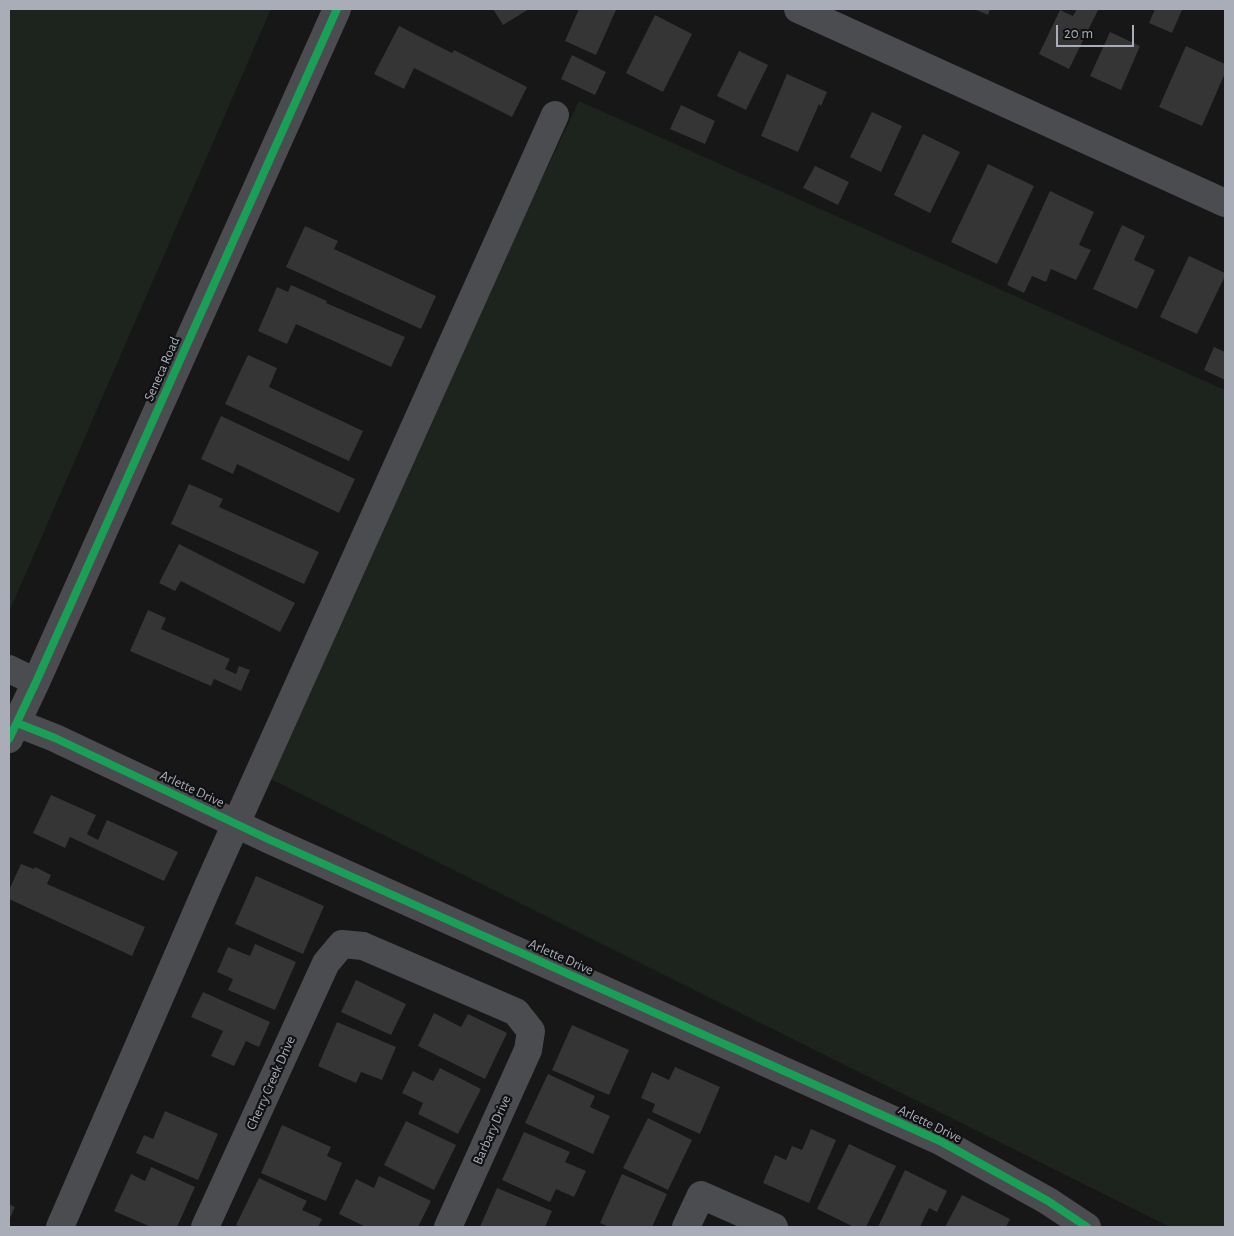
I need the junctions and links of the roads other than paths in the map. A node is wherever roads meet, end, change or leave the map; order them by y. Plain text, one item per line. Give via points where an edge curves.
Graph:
1 (337, 9) edge
2 (798, 9) edge
3 (555, 115) dead end
4 (1225, 203) edge
5 (9, 669) edge
6 (36, 682) junction
7 (13, 731) edge
8 (236, 824) junction
9 (342, 944) joint
10 (60, 1227) edge
11 (205, 1227) edge
12 (448, 1227) edge
13 (686, 1227) edge
14 (774, 1227) edge
15 (1087, 1227) edge

1 - 6 street, Seneca Road
2 - 4 street
3 - 8 street
5 - 6 street
6 - 7 street, Seneca Road
7 - 8 street, Arlette Drive via 55,738
8 - 10 street
8 - 15 street, Arlette Drive via 940,1141 1048,1201
9 - 11 street, Cherry Creek Drive via 326,963
9 - 12 street, Barbary Drive via 363,946 516,1012 531,1031 528,1050
13 - 14 street via 701,1194

